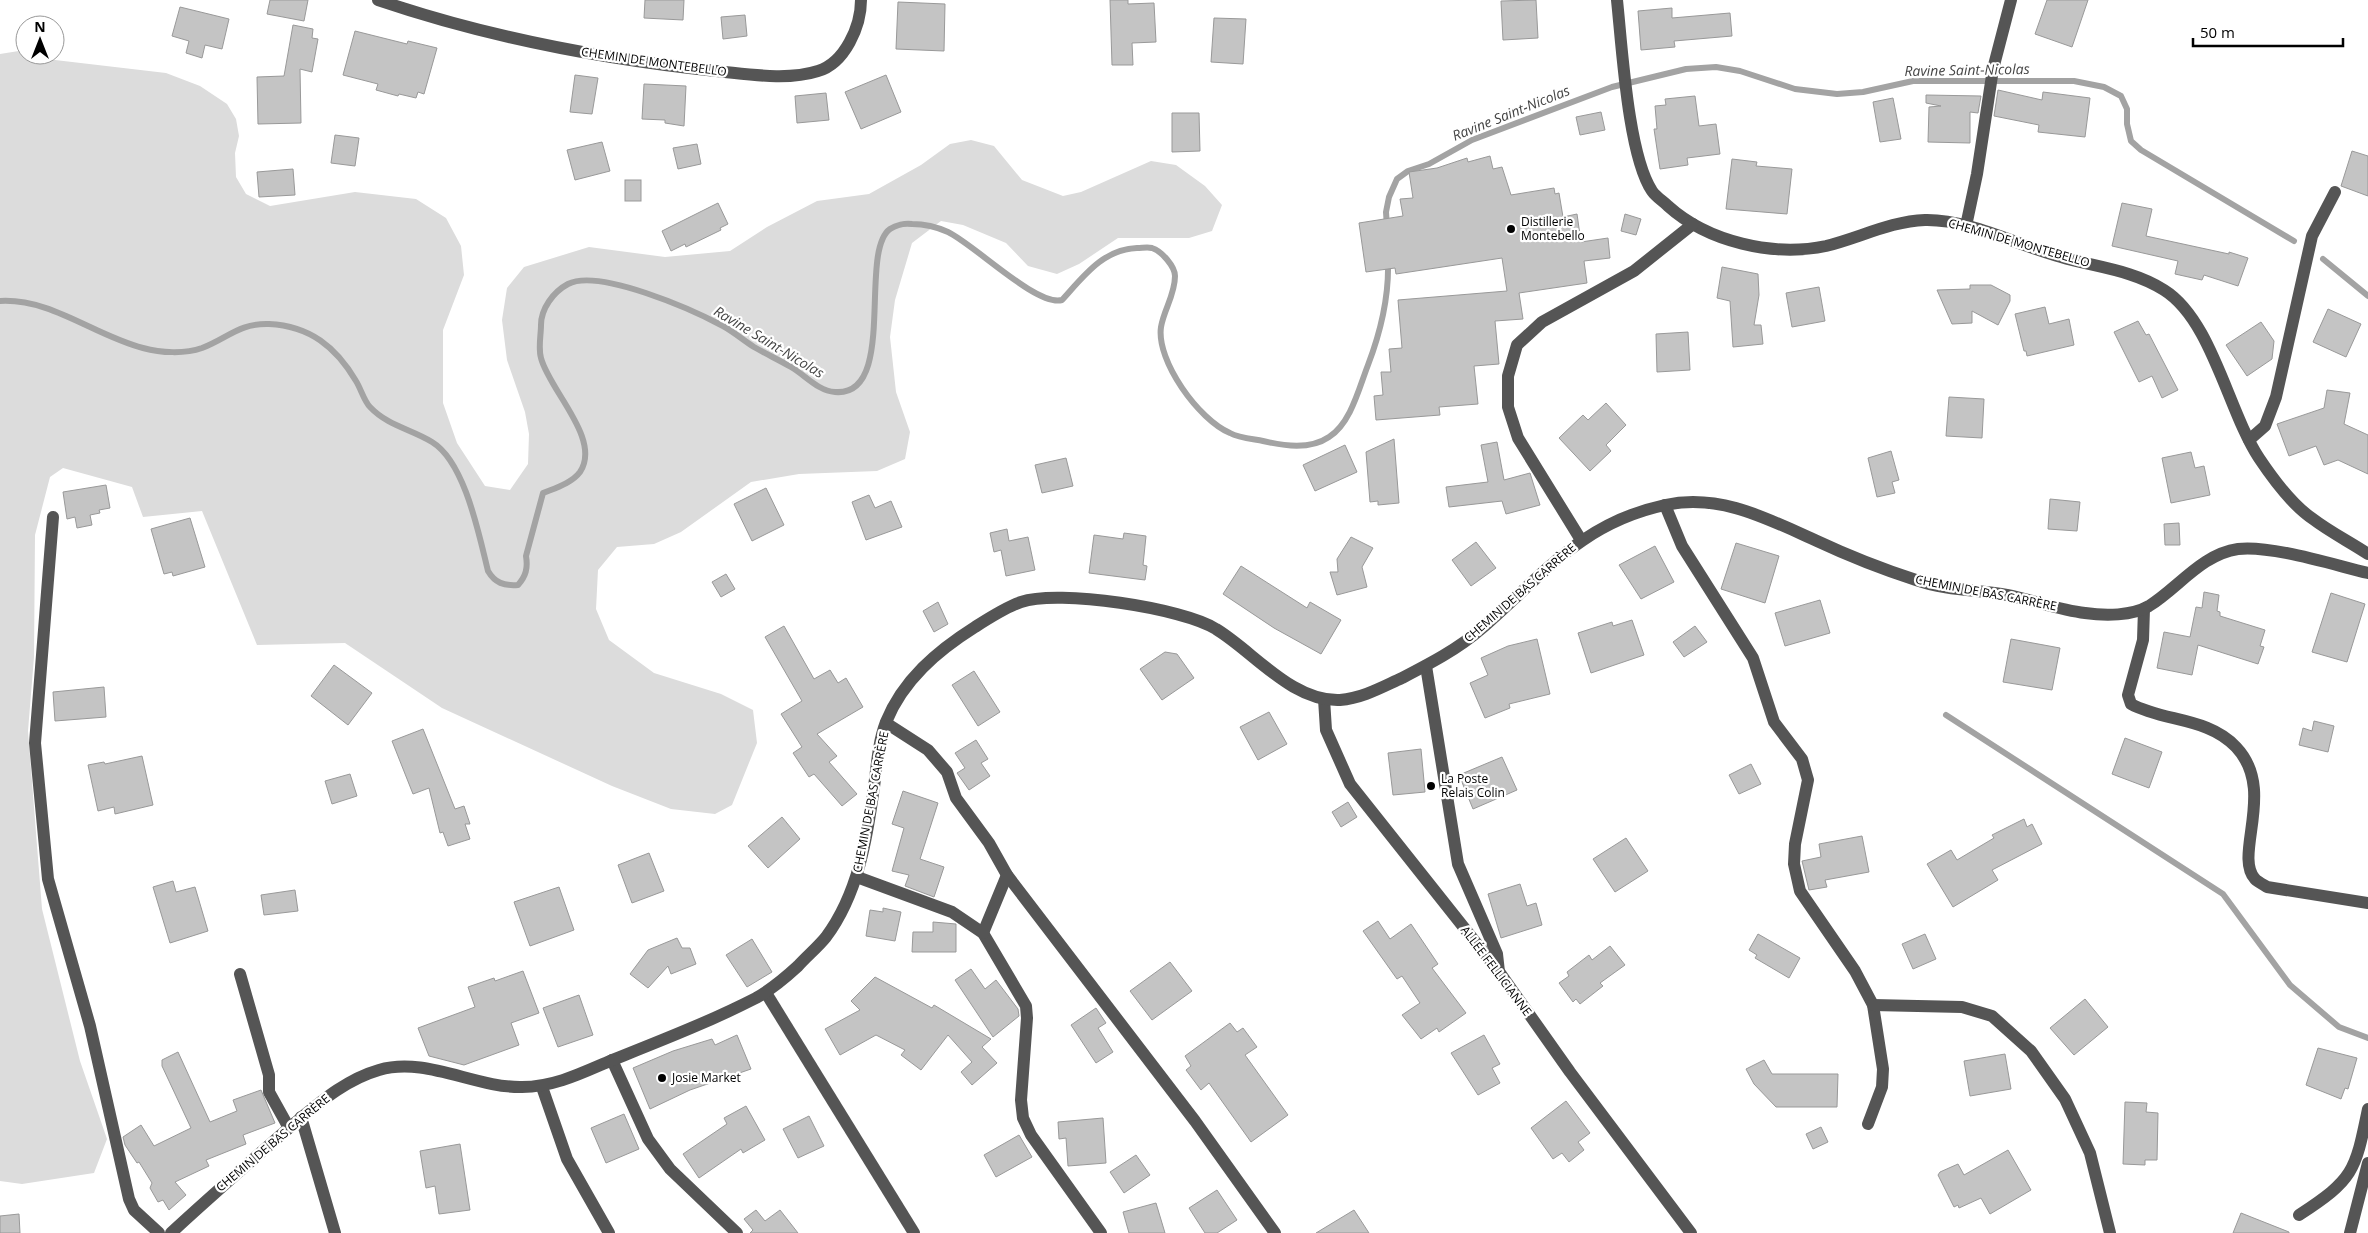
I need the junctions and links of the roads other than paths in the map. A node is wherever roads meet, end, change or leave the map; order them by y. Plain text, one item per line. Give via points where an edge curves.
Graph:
1 (378, 0) edge
2 (860, 0) edge
3 (1617, 0) edge
4 (2011, 0) edge
5 (2335, 192) dead end
6 (1693, 224) junction
7 (1966, 226) junction
8 (2249, 440) junction
9 (1665, 505) junction
10 (53, 516) dead end
11 (1581, 540) junction
12 (2368, 554) edge
13 (2368, 573) edge
14 (2144, 609) junction
15 (1426, 666) junction
16 (1324, 699) junction
17 (886, 723) junction
18 (1007, 875) junction
19 (857, 877) junction
20 (2368, 903) edge
21 (983, 933) junction
22 (1500, 973) junction
23 (240, 974) dead end
24 (766, 993) junction
25 (1873, 1005) junction
26 (612, 1060) junction
27 (542, 1087) junction
28 (2368, 1109) edge
29 (301, 1117) junction
30 (1868, 1124) dead end
31 (290, 1128) junction
32 (2368, 1163) edge
33 (2299, 1215) dead end
34 (159, 1233) edge
35 (171, 1233) edge
36 (335, 1233) edge
37 (609, 1233) edge
38 (737, 1233) edge
39 (914, 1233) edge
40 (1101, 1233) edge
41 (1275, 1233) edge
42 (1691, 1233) edge
43 (2110, 1233) edge
44 (2350, 1233) edge

1 - 2 street, CHEMIN DE MONTEBELLO via 428,17 583,53 658,65 790,76 820,71 840,57 853,35
3 - 6 street, CHEMIN DE MONTEBELLO via 1631,119 1640,165 1652,192
4 - 7 street via 1993,69
5 - 8 street via 2312,236 2276,396 2265,426
6 - 7 street, CHEMIN DE MONTEBELLO via 1712,234 1753,246 1792,249 1825,246 1900,222 1944,221
6 - 11 street via 1634,271 1542,322 1517,345 1508,376 1508,408 1518,438
7 - 8 street, CHEMIN DE MONTEBELLO via 2060,257 2132,274 2164,290 2183,306 2207,344
8 - 12 street, CHEMIN DE MONTEBELLO via 2279,484 2310,518
9 - 11 street, CHEMIN DE BAS CARRÈRE via 1626,516
9 - 14 street, CHEMIN DE BAS CARRÈRE via 1696,501 1731,506 1866,563 1925,584 2014,596 2085,613 2122,614
9 - 25 street via 1682,546 1753,658 1774,722 1802,759 1808,780 1794,864 1800,891 1855,971
10 - 34 street via 35,743 48,879 90,1026 129,1199 134,1210
11 - 15 street, CHEMIN DE BAS CARRÈRE via 1524,587 1476,634
13 - 14 street, CHEMIN DE BAS CARRÈRE via 2267,550 2237,549 2214,556
14 - 20 street via 2143,640 2128,695 2130,704 2145,712 2214,730 2236,747 2251,769 2256,794 2249,850 2254,878 2267,887
15 - 16 street, CHEMIN DE BAS CARRÈRE via 1365,695 1345,700
15 - 22 street via 1458,864 1497,954
16 - 17 street, CHEMIN DE BAS CARRÈRE via 1294,687 1213,626 1186,616 1101,601 1050,597 1021,602 974,628 924,664 899,695
16 - 22 street, ALLÉE FELLICIANNE via 1326,730 1350,784
17 - 18 street via 928,750 947,772 956,798 989,843
17 - 19 street, CHEMIN DE BAS CARRÈRE via 879,744
18 - 21 street
18 - 41 street via 1195,1121
19 - 21 street via 952,912
19 - 24 street, CHEMIN DE BAS CARRÈRE via 844,908 824,940
21 - 40 street via 1026,1006 1023,1118 1031,1135
22 - 42 street, ALLÉE FELLICIANNE
23 - 31 street via 269,1075 269,1092
24 - 26 street, CHEMIN DE BAS CARRÈRE via 696,1027
24 - 39 street
25 - 30 street via 1884,1069 1882,1087
25 - 43 street via 1962,1007 1992,1016 2031,1051 2065,1099 2090,1153
26 - 27 street, CHEMIN DE BAS CARRÈRE
26 - 38 street via 648,1139 670,1169
27 - 29 street, CHEMIN DE BAS CARRÈRE via 494,1086 422,1068 382,1068 338,1089
27 - 37 street via 567,1158
28 - 33 street via 2358,1157 2350,1174 2332,1193
29 - 31 street, CHEMIN DE BAS CARRÈRE
29 - 36 street
31 - 35 street, CHEMIN DE BAS CARRÈRE
32 - 44 street

